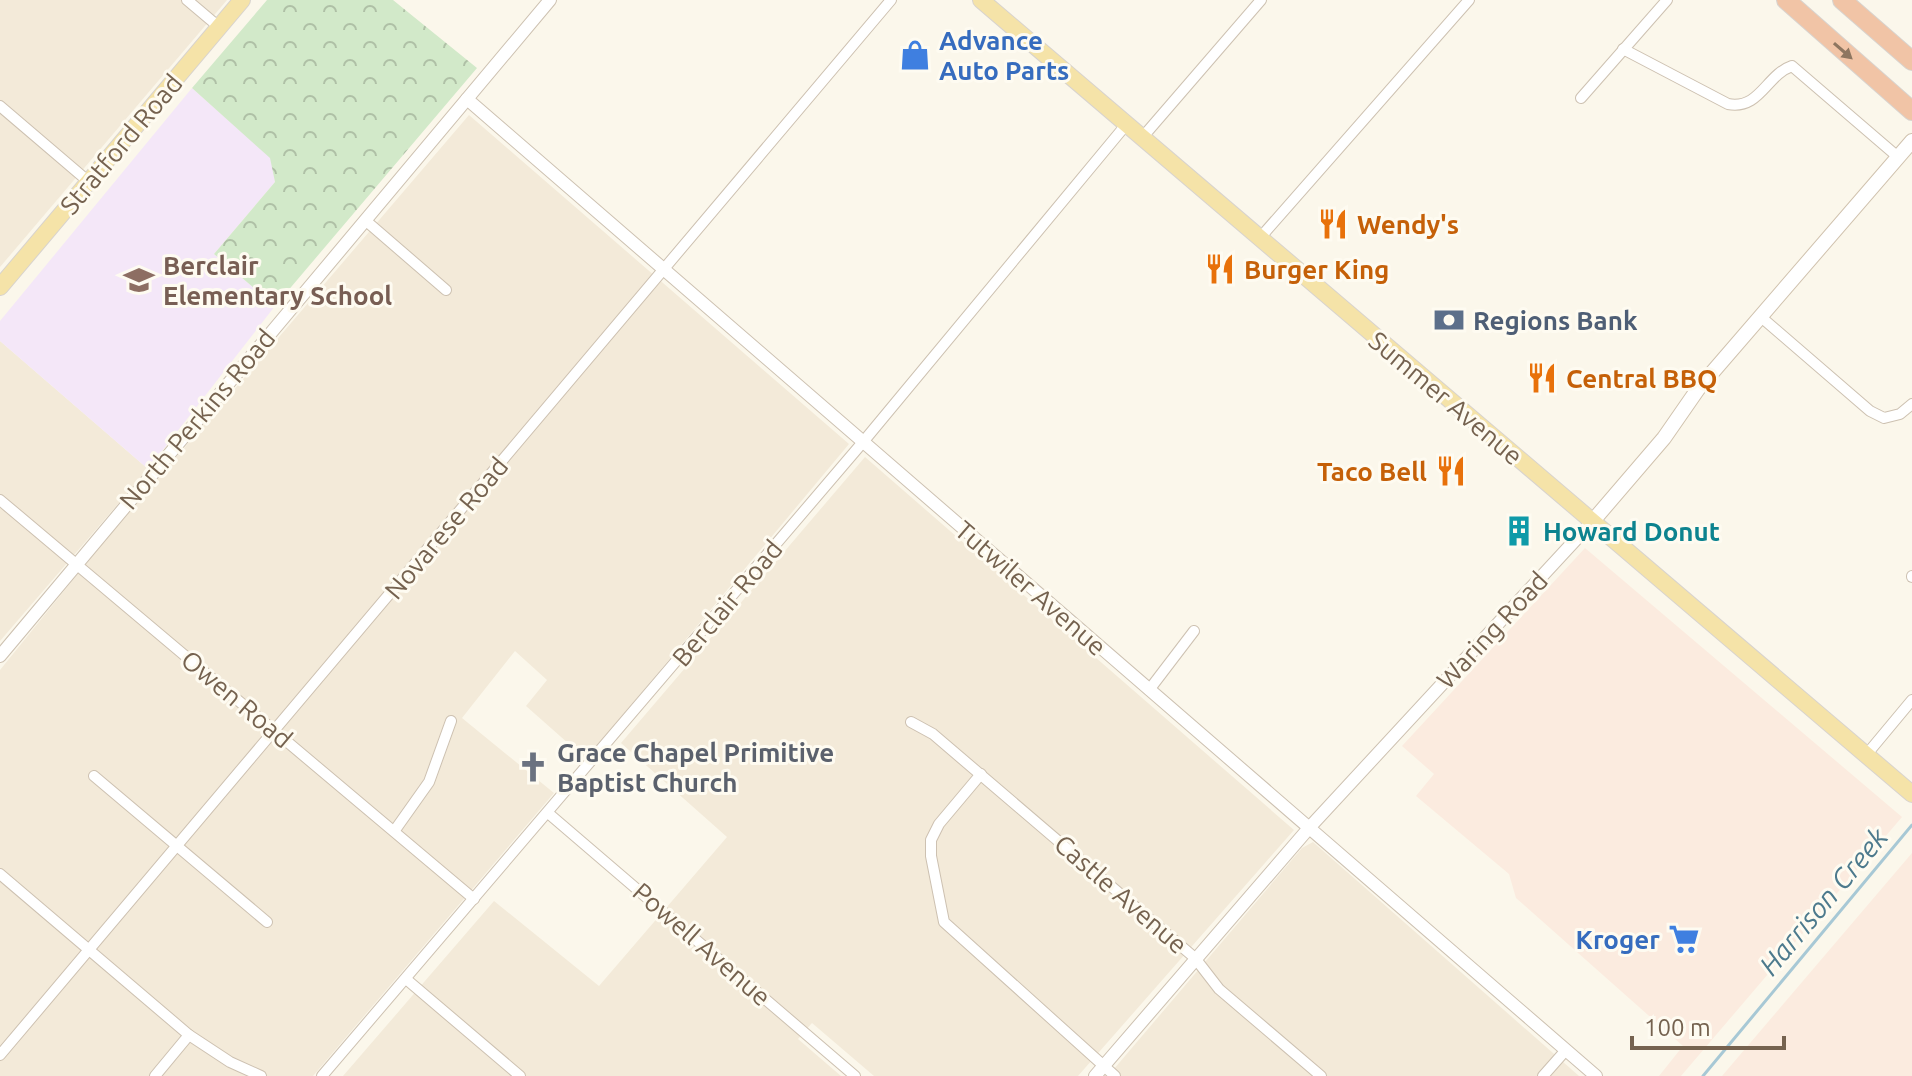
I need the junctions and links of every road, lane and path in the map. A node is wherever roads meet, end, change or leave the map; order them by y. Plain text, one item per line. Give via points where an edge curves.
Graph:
1 (187, 0) edge
2 (242, 0) edge
3 (550, 0) edge
4 (891, 0) edge
5 (981, 0) edge
6 (1261, 0) edge
7 (1469, 0) edge
8 (1667, 0) edge
9 (1786, 0) edge
10 (1842, 0) edge
11 (219, 27) junction
12 (1623, 49) junction
13 (1912, 61) edge
14 (1581, 98) dead end
15 (467, 99) junction
16 (0, 106) edge
17 (1906, 106) edge
18 (1125, 126) junction
19 (1141, 139) junction
20 (1912, 141) edge
21 (1898, 157) junction
22 (89, 182) junction
23 (365, 220) junction
24 (1259, 239) junction
25 (665, 269) junction
26 (0, 287) edge
27 (446, 290) dead end
28 (1761, 317) junction
29 (1912, 404) edge
30 (863, 442) junction
31 (0, 500) edge
32 (1592, 522) junction
33 (75, 563) junction
34 (1194, 631) dead end
35 (0, 656) edge
36 (1149, 690) junction
37 (1912, 700) edge
38 (451, 721) dead end
39 (911, 722) dead end
40 (275, 731) junction
41 (1867, 754) junction
42 (981, 774) junction
43 (94, 776) dead end
44 (1912, 793) edge
45 (548, 813) junction
46 (1309, 828) junction
47 (395, 830) junction
48 (178, 847) junction
49 (0, 874) edge
50 (474, 899) junction
51 (267, 922) dead end
52 (90, 950) junction
53 (1195, 958) junction
54 (406, 979) junction
55 (189, 1035) junction
56 (1566, 1050) junction
57 (0, 1055) edge
58 (1099, 1071) edge
59 (155, 1076) edge
60 (261, 1076) edge
61 (322, 1076) edge
62 (520, 1076) edge
63 (855, 1076) edge
64 (1115, 1076) edge
65 (1321, 1076) edge
66 (1543, 1076) edge
67 (1596, 1076) edge

1 - 11 street
2 - 11 main road, Stratford Road
3 - 15 street, North Perkins Road
4 - 25 street, Novarese Road
5 - 18 main road, Summer Avenue
6 - 19 street
7 - 24 street
8 - 12 street
9 -> 17 highway
10 - 13 highway
11 - 22 main road, Stratford Road
12 - 14 street
12 - 21 street via 1728,104 1742,106 1792,66
15 - 23 street, North Perkins Road
15 - 25 street, Tutwiler Avenue
16 - 22 street
18 - 19 main road, Summer Avenue
18 - 30 street, Berclair Road
19 - 24 main road, Summer Avenue
20 - 21 main road, Waring Road
21 - 28 main road, Waring Road
22 - 26 main road, Stratford Road
23 - 27 street
23 - 33 street, North Perkins Road
24 - 32 main road, Summer Avenue
25 - 30 street, Tutwiler Avenue
25 - 40 street, Novarese Road
28 - 29 street via 1870,411 1884,418
28 - 32 main road, Waring Road
30 - 36 street, Tutwiler Avenue
30 - 45 street, Berclair Road
31 - 33 street, Owen Road
32 - 41 main road, Summer Avenue
32 - 46 street, Waring Road
33 - 35 street, North Perkins Road
33 - 40 street, Owen Road
34 - 36 street
36 - 46 street, Tutwiler Avenue
37 - 41 street
38 - 47 street via 429,782
39 - 42 street, Castle Avenue
40 - 47 street, Owen Road
40 - 48 street, Novarese Road
41 - 44 main road, Summer Avenue
42 - 53 street, Castle Avenue
42 - 58 street via 931,840 944,922 1079,1040
43 - 48 street
45 - 50 street, Berclair Road
45 - 63 street, Powell Avenue
46 - 53 street, Waring Road
46 - 56 street, Tutwiler Avenue
47 - 50 street, Owen Road
48 - 51 street
48 - 52 street, Novarese Road
49 - 52 street
50 - 54 street, Berclair Road
52 - 55 street
52 - 57 street, Novarese Road
53 - 58 street, Waring Road
53 - 65 street, Castle Avenue via 1219,989
54 - 61 street, Berclair Road
54 - 62 street
55 - 59 street
55 - 60 street
56 - 66 street
56 - 67 street, Tutwiler Avenue
58 - 64 street

